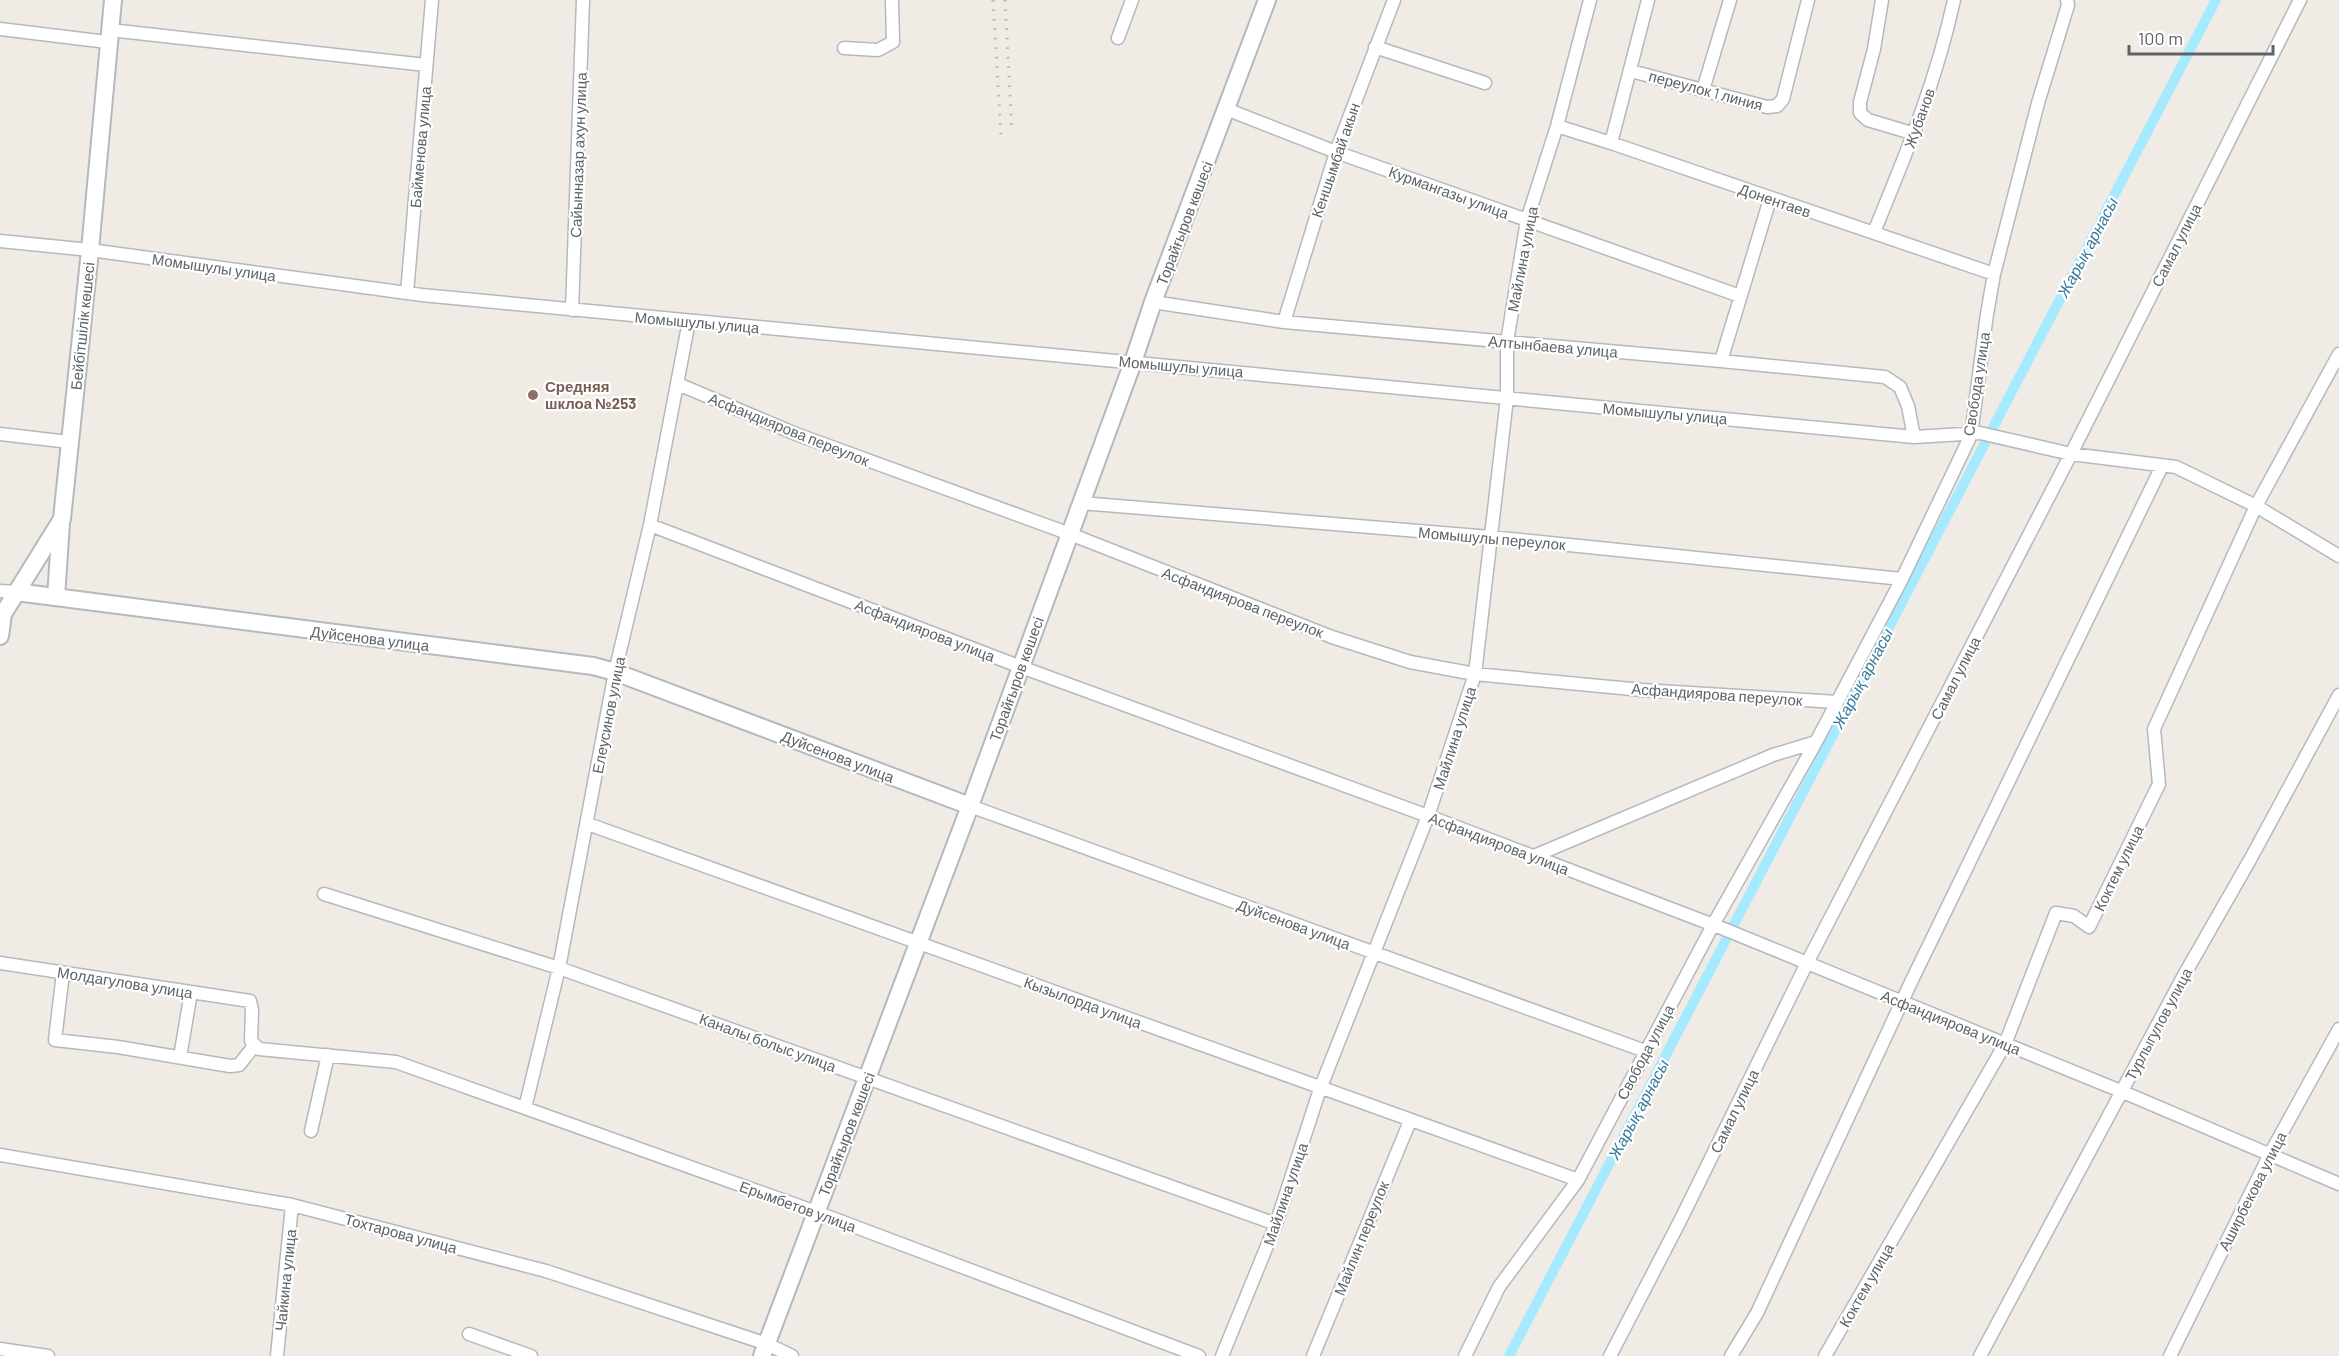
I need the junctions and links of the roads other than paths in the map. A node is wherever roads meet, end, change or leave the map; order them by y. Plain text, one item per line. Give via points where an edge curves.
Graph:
1 (112, 0) edge
2 (432, 0) edge
3 (583, 0) edge
4 (892, 0) edge
5 (1132, 0) edge
6 (1266, 0) edge
7 (1394, 0) edge
8 (1590, 0) edge
9 (1648, 0) edge
10 (1730, 0) edge
11 (1808, 0) edge
12 (1882, 0) edge
13 (1953, 0) edge
14 (2067, 0) edge
15 (2300, 0) edge
16 (0, 29) edge
17 (109, 36) junction
18 (1118, 38) dead end
19 (1375, 47) junction
20 (844, 48) dead end
21 (426, 65) junction
22 (1631, 71) junction
23 (1485, 83) dead end
24 (1703, 90) junction
25 (1226, 109) junction
26 (1557, 126) junction
27 (1915, 134) junction
28 (1611, 143) junction
29 (1336, 152) junction
30 (1770, 199) junction
31 (1527, 220) junction
32 (1874, 232) junction
33 (0, 241) edge
34 (90, 250) junction
35 (1994, 274) junction
36 (407, 293) junction
37 (1740, 296) junction
38 (1153, 302) junction
39 (572, 309) junction
40 (689, 321) junction
41 (1284, 322) junction
42 (1507, 342) junction
43 (2339, 354) edge
44 (1721, 361) junction
45 (1133, 362) junction
46 (678, 384) junction
47 (1508, 398) junction
48 (0, 434) edge
49 (1975, 434) junction
50 (1914, 436) junction
51 (69, 442) junction
52 (2071, 454) junction
53 (2162, 465) junction
54 (1081, 503) junction
55 (2256, 506) junction
56 (62, 519) junction
57 (650, 525) junction
58 (1070, 534) junction
59 (1491, 537) junction
60 (2339, 556) edge
61 (1902, 579) junction
62 (8, 591) edge
63 (56, 597) junction
64 (0, 636) edge
65 (1021, 667) junction
66 (615, 672) junction
67 (1475, 675) junction
68 (2339, 695) edge
69 (1837, 702) junction
70 (1816, 742) junction
71 (970, 806) junction
72 (1428, 816) junction
73 (588, 824) junction
74 (1534, 856) junction
75 (324, 894) dead end
76 (1719, 927) junction
77 (918, 941) junction
78 (1375, 953) junction
79 (1801, 960) junction
80 (0, 963) edge
81 (560, 968) junction
82 (63, 972) junction
83 (191, 992) junction
84 (1903, 1002) junction
85 (2339, 1029) edge
86 (2005, 1044) junction
87 (254, 1046) junction
88 (1645, 1051) junction
89 (328, 1055) junction
90 (180, 1057) junction
91 (867, 1077) junction
92 (1320, 1089) junction
93 (2122, 1092) junction
94 (525, 1108) junction
95 (1410, 1121) junction
96 (311, 1131) dead end
97 (2270, 1154) junction
98 (0, 1155) edge
99 (1578, 1180) junction
100 (2339, 1184) edge
101 (292, 1204) junction
102 (816, 1212) junction
103 (1275, 1224) junction
104 (469, 1334) dead end
105 (0, 1348) edge
106 (764, 1350) edge
107 (48, 1356) edge
108 (277, 1356) edge
109 (531, 1356) edge
110 (792, 1356) edge
111 (1199, 1356) edge
112 (1222, 1356) edge
113 (1313, 1356) edge
114 (1465, 1356) edge
115 (1610, 1356) edge
116 (1731, 1356) edge
117 (1825, 1356) edge
118 (1980, 1356) edge
119 (2170, 1356) edge

1 - 17 street, Бейбітшілік көшесі
2 - 21 street, Байменова улица
3 - 39 street, Сайынназар ахун улица
4 - 20 street via 893,42 878,50
5 - 18 street
6 - 25 street, Торайғыров көшесі
7 - 19 street, Кеншымбай акын
8 - 26 street, Майлина улица
9 - 22 street
10 - 24 street
11 - 24 street, переулок 1 линия via 1778,106 1767,107
12 - 27 street via 1860,113 1868,120
13 - 27 street, Жубанов via 1943,50
14 - 35 street, Свобода улица
15 - 52 street, Самал улица
16 - 17 street
17 - 21 street
17 - 34 street, Бейбітшілік көшесі
19 - 23 street
19 - 29 street, Кеншымбай акын
21 - 36 street, Байменова улица
22 - 24 street, переулок 1 линия
22 - 28 street
25 - 29 street, Курмангазы улица
25 - 38 street, Торайғыров көшесі
26 - 28 street, Донентаев
26 - 31 street, Майлина улица
27 - 32 street, Жубанов
28 - 30 street, Донентаев
29 - 31 street, Курмангазы улица
29 - 41 street, Кеншымбай акын
30 - 32 street, Донентаев
30 - 37 street
31 - 37 street, Курмангазы улица
31 - 42 street, Майлина улица
32 - 35 street, Донентаев
33 - 34 street, Момышулы улица
34 - 36 street, Момышулы улица
34 - 51 street, Бейбітшілік көшесі
35 - 49 street, Свобода улица
36 - 39 street, Момышулы улица
37 - 44 street
38 - 41 street, Алтынбаева улица
38 - 45 street, Торайғыров көшесі
39 - 40 street, Момышулы улица
40 - 45 street, Момышулы улица
40 - 46 street, Елеусинов улица
41 - 42 street, Алтынбаева улица
42 - 44 street, Алтынбаева улица
42 - 47 street, Майлина улица
43 - 55 street, Коктем улица
44 - 50 street, Алтынбаева улица via 1885,378 1900,387
45 - 47 street, Момышулы улица
45 - 54 street, Торайғыров көшесі
46 - 57 street, Елеусинов улица
46 - 58 street, Асфандиярова переулок via 796,434
47 - 50 street, Момышулы улица
47 - 59 street, Майлина улица
48 - 51 street
49 - 50 street, Момышулы улица
49 - 52 street, Момышулы улица
49 - 61 street, Свобода улица
51 - 56 street, Бейбітшілік көшесі
52 - 53 street, Момышулы улица
52 - 79 street, Самал улица
53 - 55 street, Момышулы улица via 2176,467
53 - 84 street
54 - 58 street, Торайғыров көшесі
54 - 59 street, Момышулы переулок
55 - 60 street, Момышулы улица
55 - 86 street, Коктем улица via 2154,729 2159,784 2089,927 2073,916 2056,913
56 - 62 street, Бейбітшілік көшесі
56 - 63 street
57 - 65 street, Асфандиярова улица
57 - 66 street, Елеусинов улица
58 - 65 street, Торайғыров көшесі
58 - 67 street, Асфандиярова переулок via 1332,637 1410,662
59 - 61 street, Момышулы переулок
59 - 67 street, Майлина улица
61 - 69 street, Свобода улица
62 - 63 street, Дуйсенова улица
62 - 64 street, Бейбітшілік көшесі
63 - 66 street, Дуйсенова улица via 593,666
65 - 71 street, Торайғыров көшесі
65 - 72 street, Асфандиярова улица
66 - 71 street, Дуйсенова улица
66 - 73 street, Елеусинов улица
67 - 69 street, Асфандиярова переулок
67 - 72 street, Майлина улица
68 - 93 street, Турлыгулов улица
69 - 70 street, Свобода улица
70 - 74 street via 1773,755
70 - 76 street, Свобода улица
71 - 77 street, Торайғыров көшесі
71 - 78 street, Дуйсенова улица
72 - 74 street, Асфандиярова улица
72 - 78 street, Майлина улица
73 - 77 street, Кызылорда улица
73 - 81 street, Елеусинов улица
74 - 76 street, Асфандиярова улица
75 - 81 street, Каналы болыс улица
76 - 79 street, Асфандиярова улица
76 - 88 street, Свобода улица
77 - 91 street, Торайғыров көшесі
77 - 92 street, Кызылорда улица
78 - 88 street, Дуйсенова улица
78 - 92 street, Майлина улица
79 - 84 street, Асфандиярова улица
79 - 115 street, Самал улица via 1680,1221
80 - 82 street, Молдагулова улица
81 - 91 street, Каналы болыс улица
81 - 94 street, Елеусинов улица
82 - 83 street, Молдагулова улица
82 - 90 street via 55,1040
83 - 87 street, Молдагулова улица via 250,1001
83 - 90 street
84 - 86 street, Асфандиярова улица
84 - 116 street via 1757,1313
85 - 97 street, Аширбекова улица
86 - 93 street, Асфандиярова улица
86 - 117 street, Коктем улица
87 - 89 street, Ерымбетов улица
87 - 90 street via 239,1065
88 - 99 street, Свобода улица
89 - 94 street, Ерымбетов улица via 396,1062
89 - 96 street
91 - 102 street, Торайғыров көшесі
91 - 103 street, Каналы болыс улица
92 - 95 street, Кызылорда улица
92 - 103 street, Майлина улица
93 - 97 street, Асфандиярова улица
93 - 118 street, Турлыгулов улица
94 - 102 street, Ерымбетов улица
95 - 99 street, Кызылорда улица
95 - 113 street, Майлин переулок
97 - 100 street, Асфандиярова улица
97 - 119 street, Аширбекова улица
98 - 101 street, Тохтарова улица
99 - 114 street, Свобода улица via 1499,1287
101 - 106 street, Тохтарова улица via 546,1271
101 - 108 street, Чайкина улица
102 - 106 street, Торайғыров көшесі
102 - 111 street, Ерымбетов улица
103 - 112 street, Майлина улица
104 - 109 street
105 - 107 street
106 - 110 street, Тохтарова улица

